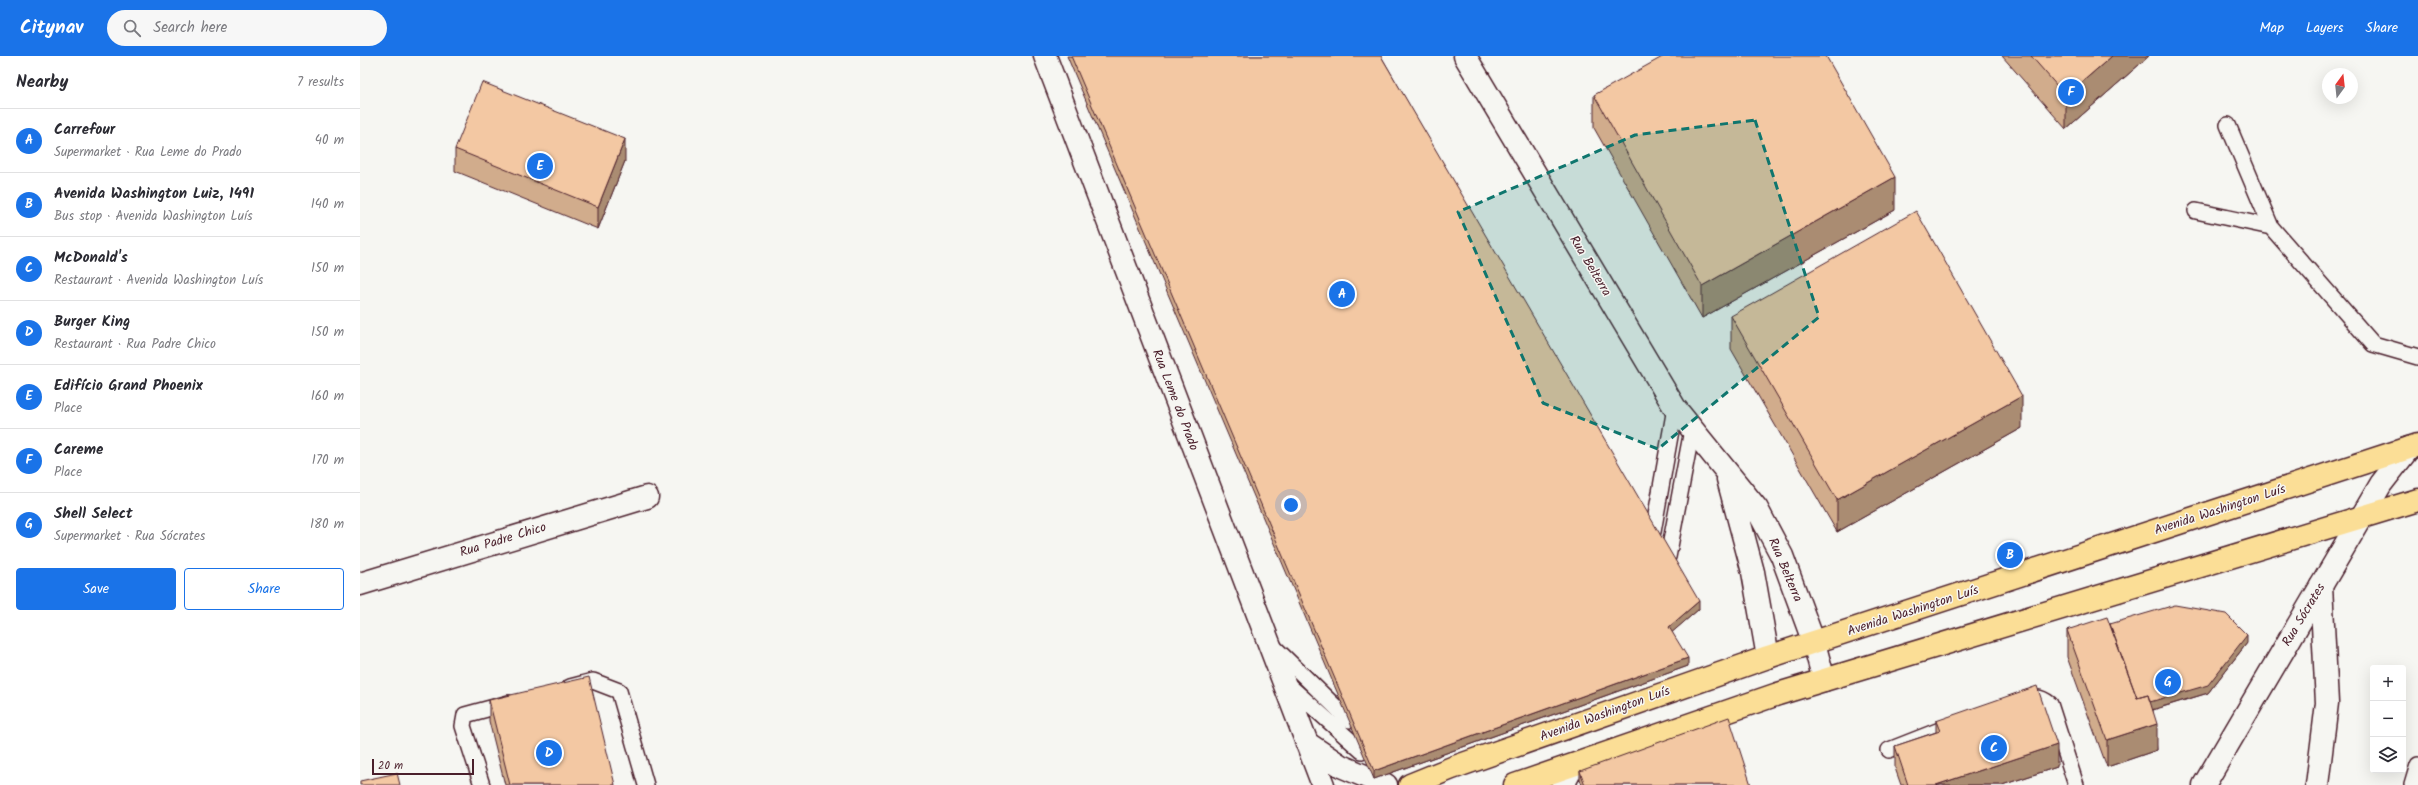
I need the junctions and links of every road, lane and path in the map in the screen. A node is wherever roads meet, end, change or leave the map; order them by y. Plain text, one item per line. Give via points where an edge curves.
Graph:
1 (1045, 56) edge
2 (1465, 56) edge
3 (2228, 125) dead end
4 (2196, 211) dead end
5 (2271, 227) junction
6 (2418, 357) edge
7 (1675, 408) junction
8 (1692, 430) junction
9 (2414, 446) edge
10 (1726, 470) junction
11 (646, 497) dead end
12 (2418, 500) edge
13 (2362, 518) junction
14 (1653, 532) edge
15 (1668, 557) edge
16 (360, 584) edge
17 (2322, 586) junction
18 (1266, 640) junction
19 (1814, 643) junction
20 (1768, 657) junction
21 (1280, 678) junction
22 (1824, 680) junction
23 (555, 691) edge
24 (525, 699) edge
25 (2004, 707) edge
26 (1349, 720) edge
27 (1968, 720) edge
28 (1307, 743) junction
29 (1889, 750) dead end
30 (1362, 751) edge
31 (2418, 764) edge
32 (1573, 766) junction
33 (482, 785) edge
34 (646, 785) edge
35 (1323, 785) edge
36 (1386, 785) edge
37 (1410, 785) edge
38 (1515, 785) edge
39 (1563, 785) edge
40 (2076, 785) edge
41 (2204, 785) edge
42 (2317, 785) edge
43 (2412, 785) edge

1 - 18 street, Rua Leme do Prado
2 - 7 street, Rua Belterra
3 - 5 lane
4 - 5 lane
5 - 6 lane via 2372,344
7 - 8 street, Rua Belterra
7 - 14 lane
8 - 10 street, Rua Belterra
8 - 15 lane
9 - 13 street, Rua Sócrates via 2381,484
9 - 19 main road, Avenida Washington Luís
10 - 19 street, Rua Belterra via 1757,509 1782,556
10 - 20 street, Rua Belterra via 1753,572
11 - 16 street, Rua Padre Chico
12 - 13 main road
13 - 17 street, Rua Sócrates
13 - 22 main road
17 - 41 street, Rua Sócrates
17 - 42 street via 2326,703
18 - 21 street, Rua Leme do Prado
18 - 26 lane
19 - 20 main road, Avenida Washington Luís
19 - 22 street, Rua Belterra
20 - 37 main road, Avenida Washington Luís
21 - 28 street, Rua Leme do Prado
21 - 30 lane
22 - 32 main road
23 - 34 lane via 593,681 619,691
24 - 33 lane via 465,715 463,726
25 - 40 lane via 2032,697 2043,698 2050,704
27 - 29 lane
28 - 35 street, Rua Leme do Prado
28 - 36 street via 1341,766
31 - 43 lane
32 - 38 main road
32 - 39 street

